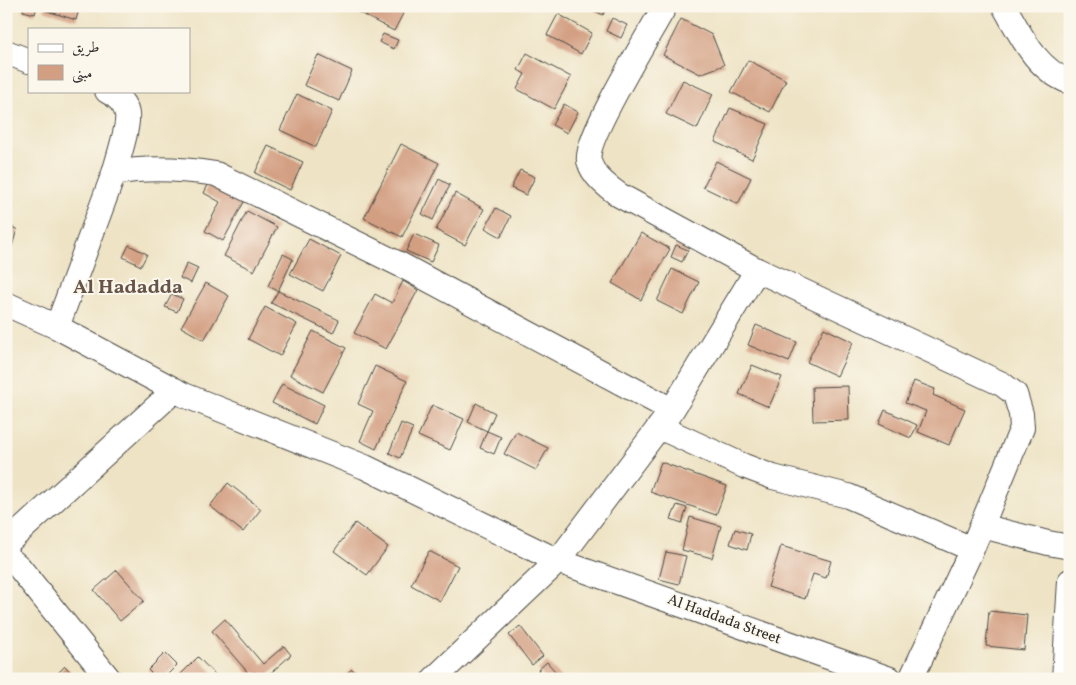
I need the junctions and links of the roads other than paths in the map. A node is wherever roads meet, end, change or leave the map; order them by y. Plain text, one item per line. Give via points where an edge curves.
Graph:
1 (665, 6) edge
2 (1004, 6) edge
3 (6, 52) edge
4 (28, 61) edge
5 (1070, 82) edge
6 (109, 92) edge
7 (114, 173) junction
8 (757, 270) junction
9 (6, 304) edge
10 (57, 327) junction
11 (175, 390) junction
12 (666, 418) junction
13 (982, 526) junction
14 (6, 544) edge
15 (1070, 547) edge
16 (972, 549) junction
17 (6, 558) edge
18 (558, 561) junction
19 (1070, 581) edge
20 (109, 679) edge
21 (434, 679) edge
22 (890, 679) edge
23 (911, 679) edge
24 (1064, 679) edge

1 - 8 street via 602,118 589,160 603,184 619,195
2 - 5 street via 1039,61 1052,73
3 - 4 street
6 - 7 street via 124,104 128,116
7 - 10 street
7 - 12 street via 190,170 216,174 401,265
8 - 12 street
8 - 13 street via 1002,384 1015,394 1022,428
9 - 10 street, Al Haddada Street
10 - 11 street, Al Haddada Street
11 - 14 street
11 - 18 street, Al Haddada Street via 365,467
12 - 16 street via 751,469 848,496
12 - 18 street
13 - 15 street
13 - 16 street
16 - 23 street
17 - 20 street via 19,567
18 - 21 street
18 - 22 street, Al Haddada Street
19 - 24 street

